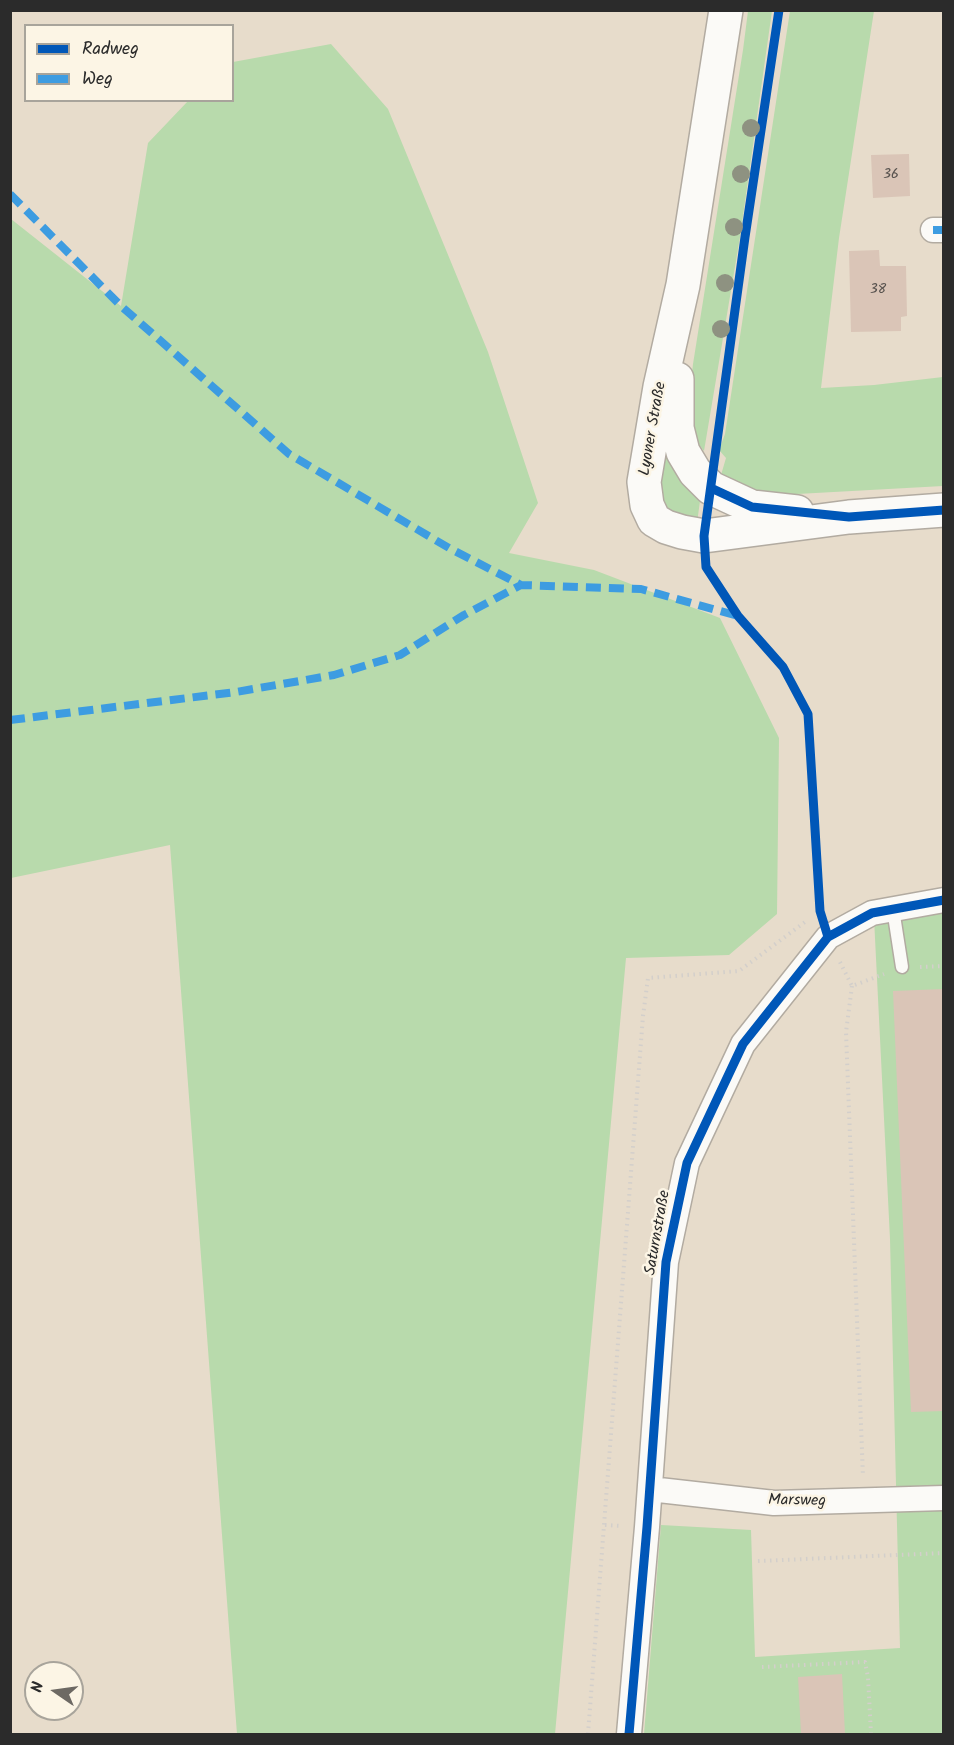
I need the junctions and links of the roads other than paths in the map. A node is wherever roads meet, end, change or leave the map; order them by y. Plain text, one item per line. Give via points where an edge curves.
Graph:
1 (726, 10) edge
2 (683, 285) junction
3 (944, 510) edge
4 (849, 518) junction
5 (944, 900) edge
6 (894, 909) junction
7 (902, 967) road end
8 (650, 1489) junction
9 (944, 1498) edge
10 (629, 1734) edge

1 - 2 main road, Lyoner Straße
2 - 4 main road, Lyoner Straße via 677,428 683,452 696,472 711,488 752,507
2 - 4 main road, Lyoner Straße via 644,483 654,520 666,527 704,536
3 - 4 main road
5 - 6 street, Saturnstraße
6 - 7 lane
6 - 8 street, Saturnstraße via 872,913 828,937 743,1044 687,1163 666,1263
8 - 9 street, Marsweg via 774,1503
8 - 10 street, Saturnstraße

